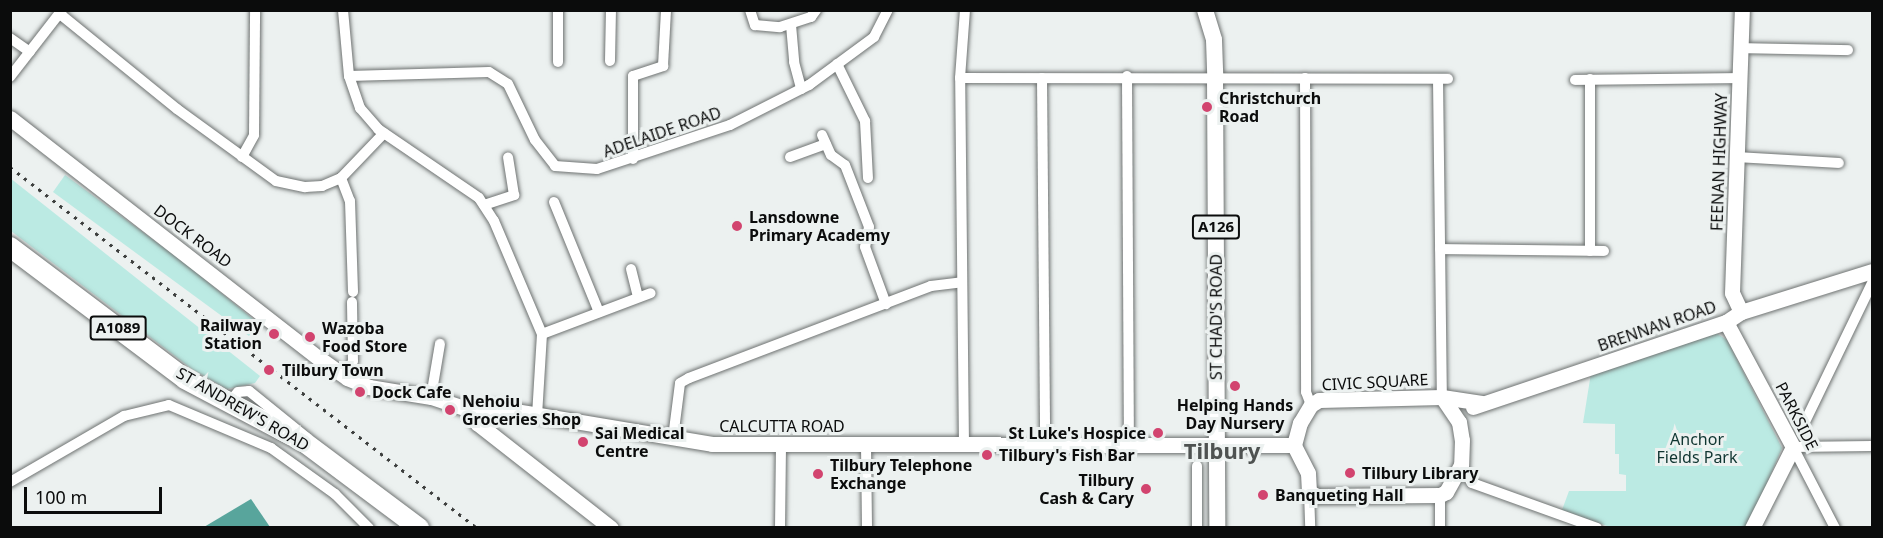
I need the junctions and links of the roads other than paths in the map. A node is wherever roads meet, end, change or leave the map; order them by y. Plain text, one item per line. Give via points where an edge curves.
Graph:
1 (255, 10) edge
2 (343, 10) edge
3 (558, 10) edge
4 (610, 10) edge
5 (666, 10) edge
6 (750, 10) edge
7 (816, 10) edge
8 (888, 10) edge
9 (965, 10) edge
10 (1205, 10) edge
11 (1742, 10) edge
12 (61, 12) edge
13 (791, 25) junction
14 (10, 38) edge
15 (1740, 48) junction
16 (1848, 50) dead end
17 (30, 52) junction
18 (610, 60) dead end
19 (558, 62) dead end
20 (837, 64) junction
21 (349, 76) junction
22 (1127, 76) junction
23 (10, 77) edge
24 (1215, 77) junction
25 (960, 78) junction
26 (1042, 78) junction
27 (1305, 78) junction
28 (1740, 78) junction
29 (1575, 80) dead end
30 (1590, 80) junction
31 (801, 89) junction
32 (10, 118) edge
33 (384, 132) junction
34 (242, 157) junction
35 (508, 157) dead end
36 (790, 157) dead end
37 (1737, 157) junction
38 (633, 159) junction
39 (1839, 163) dead end
40 (341, 178) junction
41 (868, 178) dead end
42 (554, 202) dead end
43 (483, 205) junction
44 (10, 247) edge
45 (1440, 249) junction
46 (1590, 251) junction
47 (1604, 251) dead end
48 (631, 269) dead end
49 (1872, 273) edge
50 (962, 282) junction
51 (1872, 283) edge
52 (651, 293) dead end
53 (638, 297) junction
54 (886, 304) junction
55 (599, 312) junction
56 (1741, 312) junction
57 (1726, 322) junction
58 (542, 334) junction
59 (440, 344) dead end
60 (351, 380) junction
61 (431, 397) junction
62 (1442, 397) junction
63 (1482, 403) junction
64 (1311, 405) junction
65 (470, 410) junction
66 (537, 415) junction
67 (1459, 422) junction
68 (1802, 428) dead end
69 (673, 438) junction
70 (781, 445) junction
71 (866, 445) junction
72 (964, 445) junction
73 (1045, 445) junction
74 (1129, 445) junction
75 (1216, 445) junction
76 (1294, 445) junction
77 (1872, 446) edge
78 (1793, 447) junction
79 (1461, 465) junction
80 (1197, 466) dead end
81 (10, 482) edge
82 (1472, 483) junction
83 (1309, 492) junction
84 (1445, 492) junction
85 (369, 528) edge
86 (418, 528) edge
87 (611, 528) edge
88 (780, 528) edge
89 (867, 528) edge
90 (1197, 528) edge
91 (1217, 528) edge
92 (1310, 528) edge
93 (1440, 528) edge
94 (1597, 528) edge
95 (1752, 528) edge
96 (1835, 528) edge

1 - 34 street via 254,135
2 - 21 street
3 - 19 street
4 - 18 street
5 - 38 street via 663,66 633,75
6 - 13 street via 755,25
7 - 13 street via 811,17
8 - 20 street, ADELAIDE ROAD via 874,37
9 - 25 street
10 - 24 main road, ST CHAD'S ROAD / A126 via 1214,40
11 - 15 street, FEENAN HIGHWAY
12 - 17 street
12 - 34 street
13 - 31 street
14 - 17 street
15 - 16 street
15 - 28 street, FEENAN HIGHWAY
17 - 23 street
20 - 31 street, ADELAIDE ROAD
20 - 41 street via 866,121
21 - 33 street via 360,108
21 - 38 street, ADELAIDE ROAD via 489,72 508,84 535,141 555,166 597,169
22 - 24 street
22 - 26 street
22 - 74 street
24 - 27 street
24 - 75 main road, ST CHAD'S ROAD / A126
25 - 26 street
25 - 50 street
26 - 73 street
27 - 45 street via 1443,79
27 - 64 street via 1306,392
28 - 30 street
28 - 37 street, FEENAN HIGHWAY
29 - 30 street
30 - 46 street
31 - 38 street, ADELAIDE ROAD via 730,125
32 - 60 street, DOCK ROAD
33 - 40 street
33 - 43 street via 479,198
34 - 40 street via 265,175 290,186 322,186
35 - 43 street via 514,195
36 - 54 street via 824,140 831,155 845,165 868,227 865,247
37 - 39 street
37 - 56 street, FEENAN HIGHWAY via 1732,297
40 - 60 street via 350,201
42 - 55 street
43 - 58 street via 525,289
44 - 86 highway, ST ANDREW'S ROAD / A1089 via 185,379 304,442
45 - 46 street
45 - 62 street
46 - 47 street
48 - 53 street
49 - 56 street, BRENNAN ROAD
50 - 54 street via 931,286
50 - 72 street
51 - 68 street
52 - 53 street
53 - 55 street
54 - 69 street via 680,383
55 - 58 street
56 - 57 street, BRENNAN ROAD
57 - 63 street, BRENNAN ROAD
57 - 78 street, PARKSIDE
58 - 66 street
59 - 61 street
60 - 61 street, CALCUTTA ROAD
61 - 65 street, CALCUTTA ROAD
62 - 63 street
62 - 64 street, CIVIC SQUARE via 1319,400
62 - 67 street, CIVIC SQUARE
63 - 67 street, BRENNAN ROAD via 1467,410
64 - 76 street, CIVIC SQUARE
65 - 66 street, CALCUTTA ROAD via 491,407
65 - 87 street via 477,423
66 - 69 street, CALCUTTA ROAD
67 - 79 street
69 - 70 street, CALCUTTA ROAD via 712,444
70 - 71 street, CALCUTTA ROAD
70 - 88 street
71 - 72 street, CALCUTTA ROAD
71 - 89 street
72 - 73 street, CALCUTTA ROAD
73 - 74 street, CALCUTTA ROAD
74 - 75 street, CALCUTTA ROAD
75 - 76 street
75 - 91 main road, A126
76 - 83 street via 1308,472
77 - 78 street
78 - 95 street
78 - 96 street, PARKSIDE
79 - 82 street
79 - 84 street
80 - 90 street
81 - 85 street via 124,416 169,405 272,448 335,494
82 - 84 street
82 - 94 street
83 - 84 street via 1317,496
83 - 92 street
84 - 93 street

